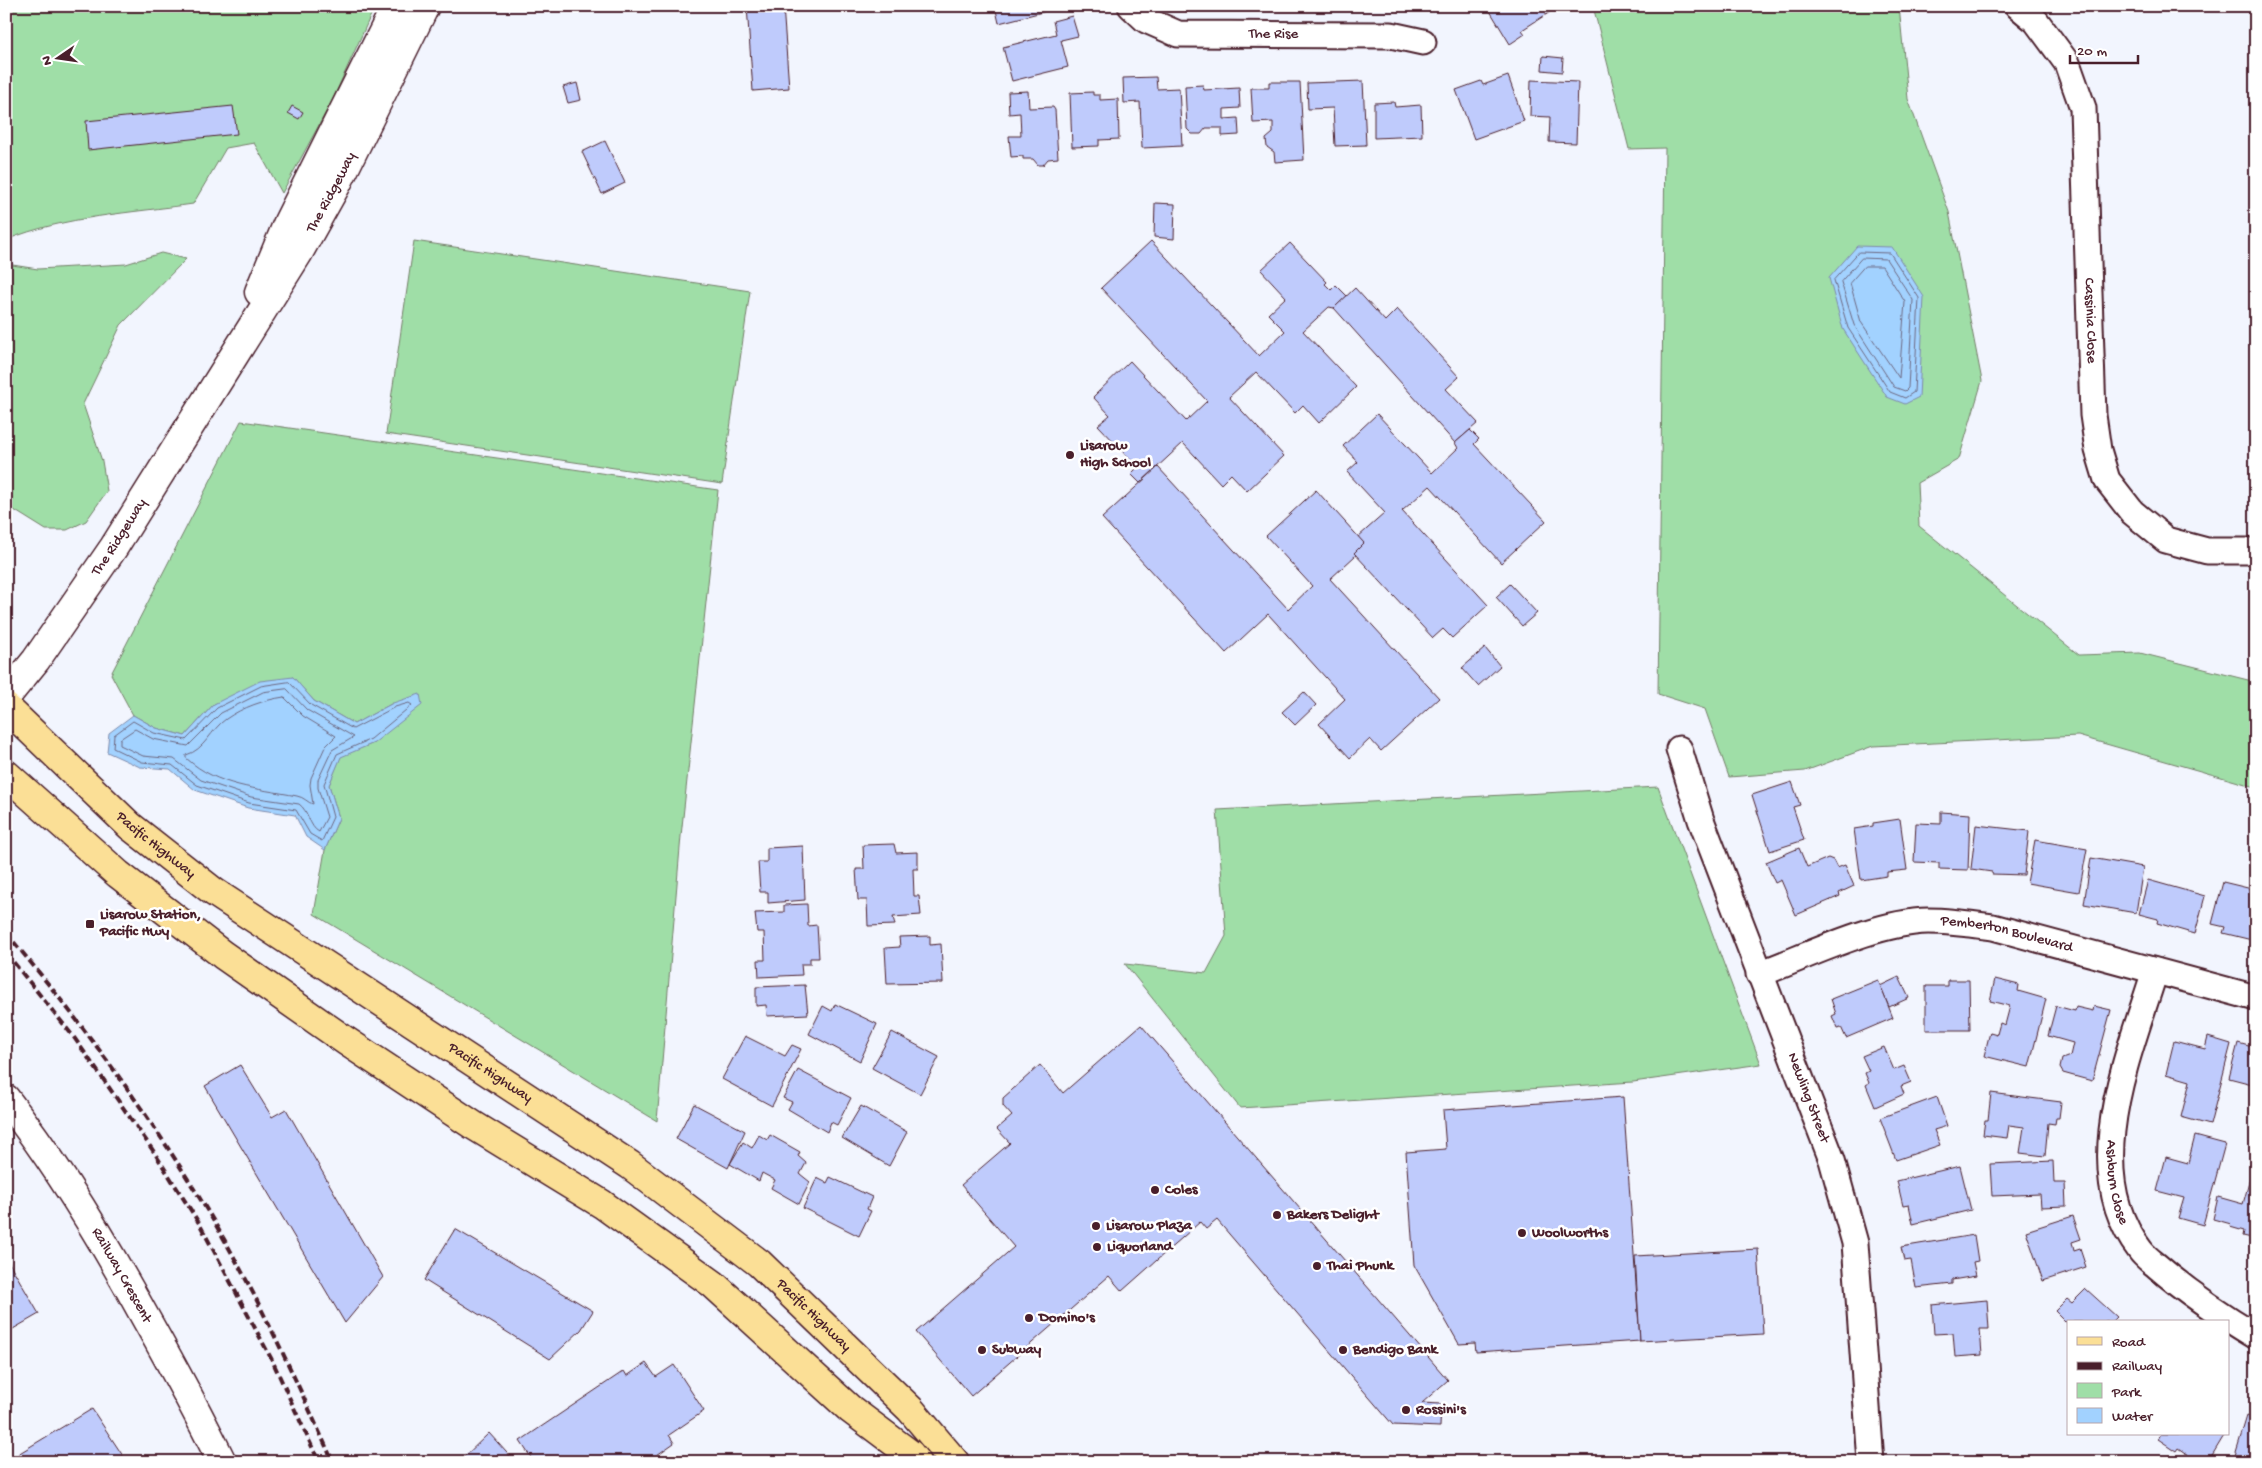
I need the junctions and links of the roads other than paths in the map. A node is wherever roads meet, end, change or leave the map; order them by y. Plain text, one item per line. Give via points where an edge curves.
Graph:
1 (396, 6) edge
2 (425, 6) edge
3 (1131, 6) edge
4 (2018, 6) edge
5 (1423, 42) dead end
6 (325, 148) junction
7 (337, 184) junction
8 (226, 372) junction
9 (2256, 551) edge
10 (6, 697) edge
11 (6, 706) edge
12 (1679, 749) dead end
13 (6, 774) edge
14 (2155, 971) junction
15 (1759, 974) junction
16 (2256, 998) edge
17 (6, 1099) edge
18 (2256, 1336) edge
19 (850, 1409) junction
20 (222, 1462) edge
21 (892, 1462) edge
22 (916, 1462) edge
23 (955, 1462) edge
24 (1871, 1462) edge

1 - 6 street, The Ridgeway
2 - 7 street, The Ridgeway
3 - 5 street, The Rise via 1146,20 1178,34 1391,35
4 - 9 street, Cassinia Close via 2036,21 2067,63 2083,108 2093,415 2107,480 2132,512 2166,540 2207,551
6 - 7 street
6 - 8 street, The Ridgeway via 288,222
7 - 8 street, The Ridgeway
8 - 10 street, The Ridgeway via 114,547 36,660
11 - 23 main road, Pacific Highway via 130,826 214,892 630,1165 759,1263 910,1409
12 - 15 street, Newling Street via 1701,820
13 - 19 main road via 118,874 223,955 457,1114 602,1204 713,1284
14 - 15 street, Pemberton Boulevard via 1993,927 1926,921 1891,926 1858,936
14 - 16 street, Pemberton Boulevard
14 - 18 street, Ashburn Close via 2115,1106 2110,1147 2113,1191 2123,1221 2140,1251 2191,1292
15 - 24 street, Newling Street via 1832,1160 1855,1243
17 - 20 street, Railway Crescent via 70,1191 121,1273
19 - 21 main road
19 - 22 main road

